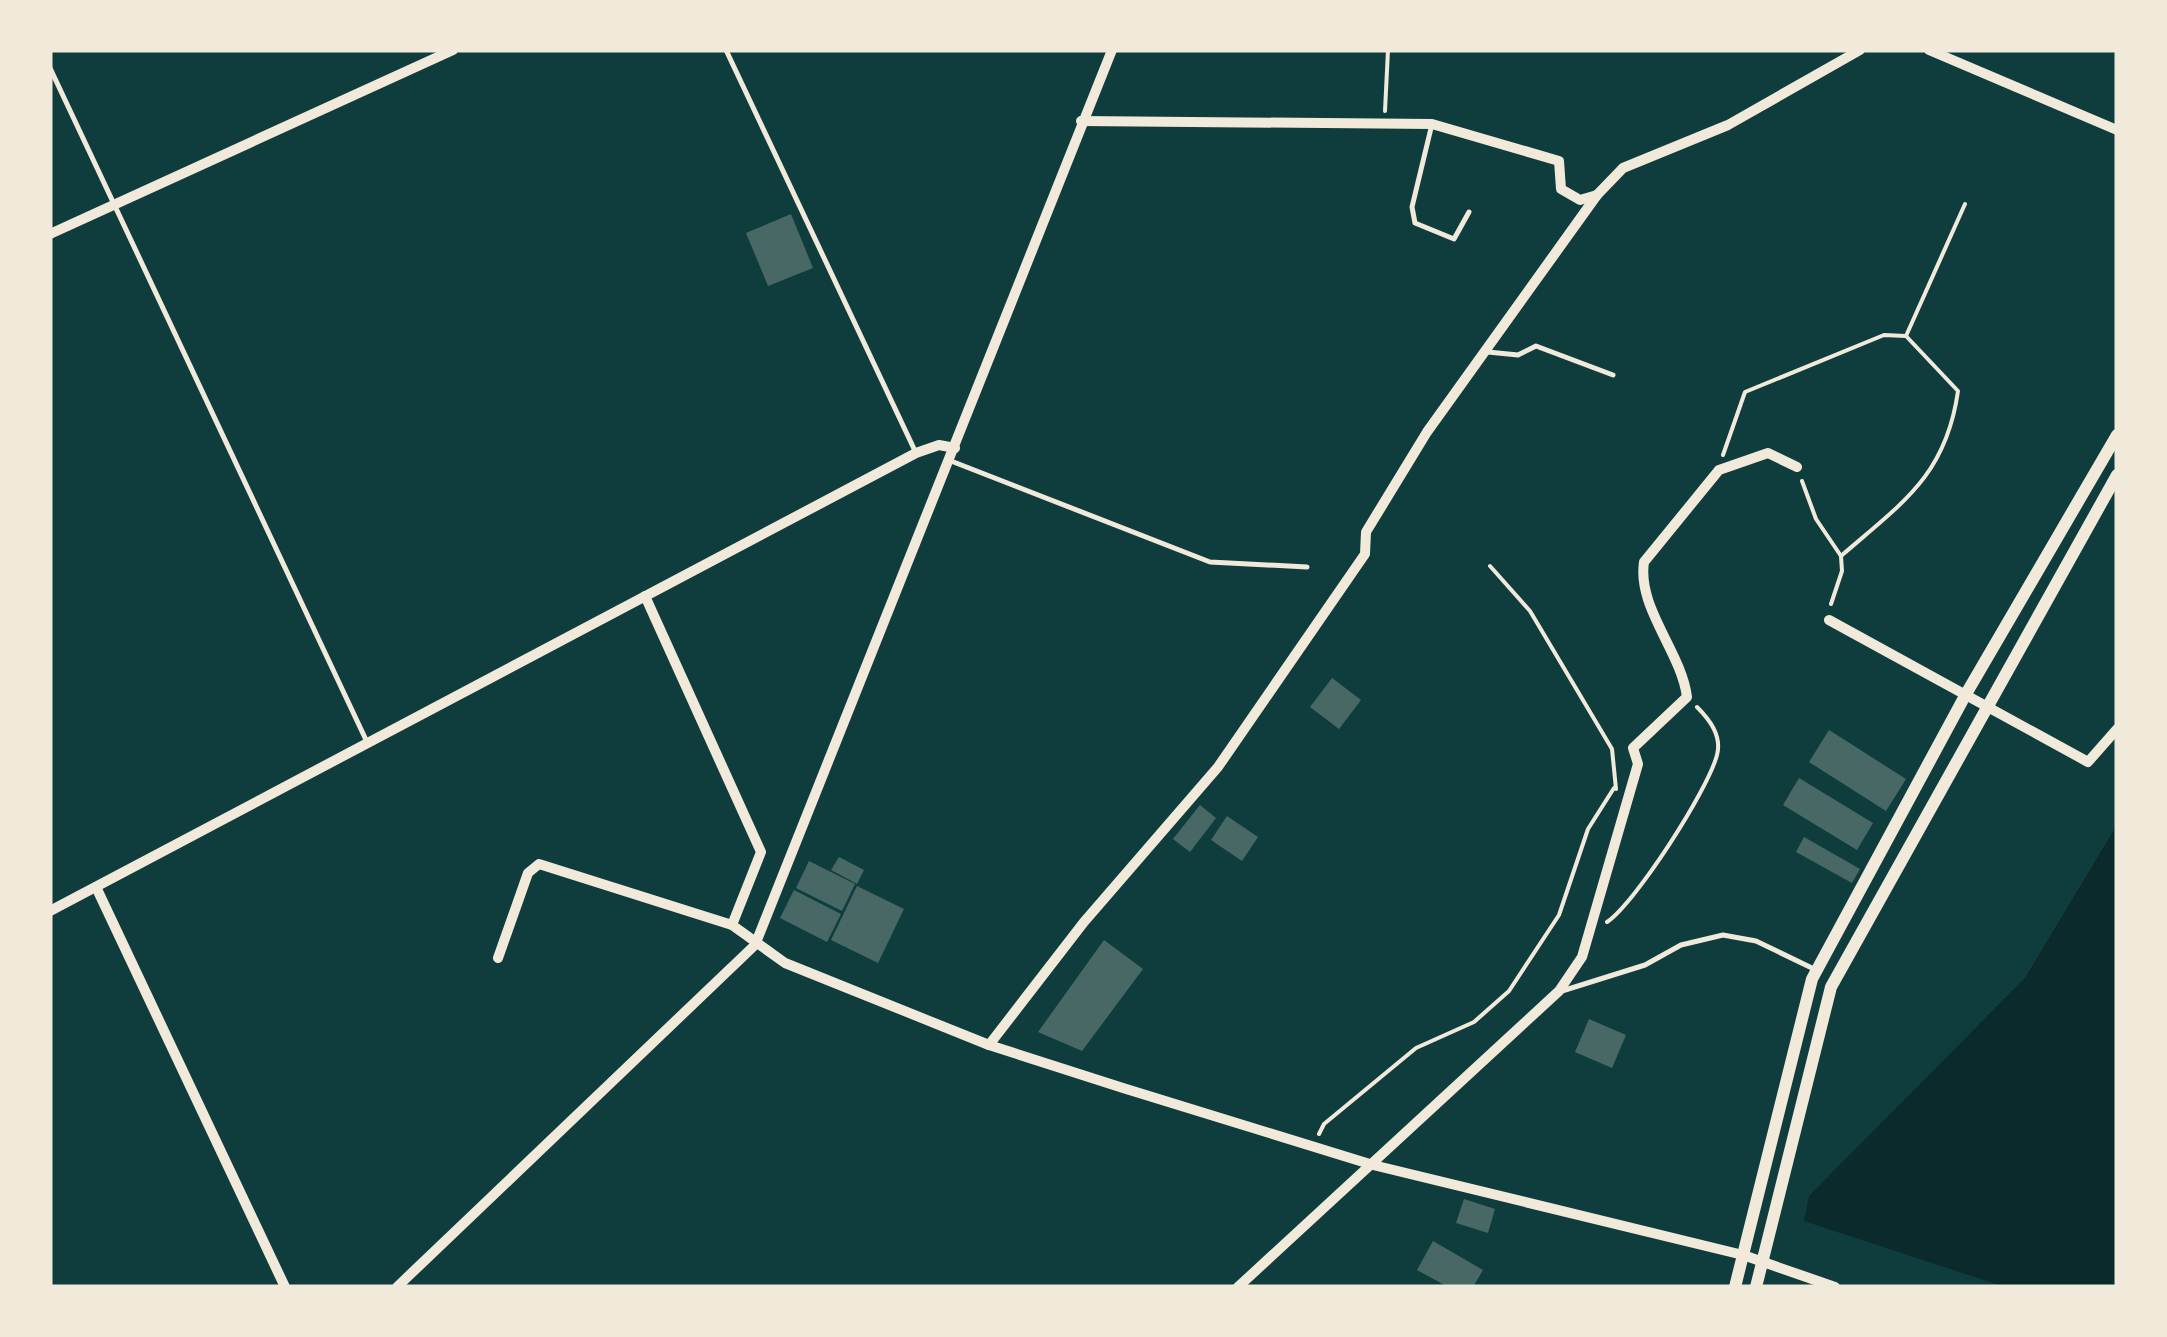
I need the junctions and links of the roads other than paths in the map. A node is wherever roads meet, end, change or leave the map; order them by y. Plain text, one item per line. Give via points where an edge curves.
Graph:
1 (453, 50) edge
2 (726, 50) edge
3 (1112, 50) edge
4 (1860, 50) edge
5 (1929, 50) edge
6 (50, 68) edge
7 (1081, 121) junction
8 (1432, 124) junction
9 (2117, 130) edge
10 (1596, 194) junction
11 (116, 205) junction
12 (1469, 212) dead end
13 (50, 234) edge
14 (1485, 352) junction
15 (1613, 375) dead end
16 (2117, 435) edge
17 (955, 448) junction
18 (916, 453) junction
19 (951, 461) junction
20 (1797, 467) road end
21 (2117, 475) edge
22 (1307, 567) dead end
23 (645, 596) junction
24 (1829, 620) road end
25 (1966, 694) junction
26 (1988, 704) junction
27 (2117, 729) edge
28 (366, 742) junction
29 (96, 887) junction
30 (50, 911) edge
31 (732, 926) junction
32 (755, 946) junction
33 (498, 958) dead end
34 (1816, 971) junction
35 (1559, 992) junction
36 (989, 1044) junction
37 (1372, 1166) junction
38 (1743, 1255) junction
39 (1762, 1260) junction
40 (285, 1287) edge
41 (396, 1287) edge
42 (1238, 1287) edge
43 (1735, 1287) edge
44 (1756, 1287) edge
45 (1835, 1287) edge

1 - 11 street
2 - 18 lane
3 - 7 street
4 - 10 street via 1728,125 1623,168
5 - 9 street
6 - 11 lane
7 - 8 street
7 - 17 street
8 - 10 street via 1559,161 1561,189 1580,200
8 - 12 lane via 1414,222 1454,239
10 - 14 street
11 - 13 street
11 - 28 lane
14 - 15 lane via 1518,356 1536,346
14 - 36 street via 1366,532 1365,554 1218,767
16 - 25 street
17 - 18 street via 939,444
17 - 19 street
18 - 23 street
19 - 22 lane via 1210,562
19 - 32 street
20 - 35 street via 1768,453 1719,470 1644,562 1641,581 1687,697 1634,748 1638,764 1582,957
21 - 26 street
23 - 28 street
23 - 31 street via 761,852
24 - 25 street
25 - 26 street
25 - 34 street
26 - 27 street via 2088,762
26 - 39 street via 1831,987
28 - 29 street
29 - 30 street
29 - 40 street
31 - 32 street
31 - 33 street via 540,864 528,873
32 - 36 street
32 - 41 street
34 - 35 lane via 1756,941 1723,935
34 - 38 street
35 - 37 street
36 - 37 street
37 - 38 street
37 - 42 street
38 - 39 street
38 - 43 street
39 - 44 street
39 - 45 street

